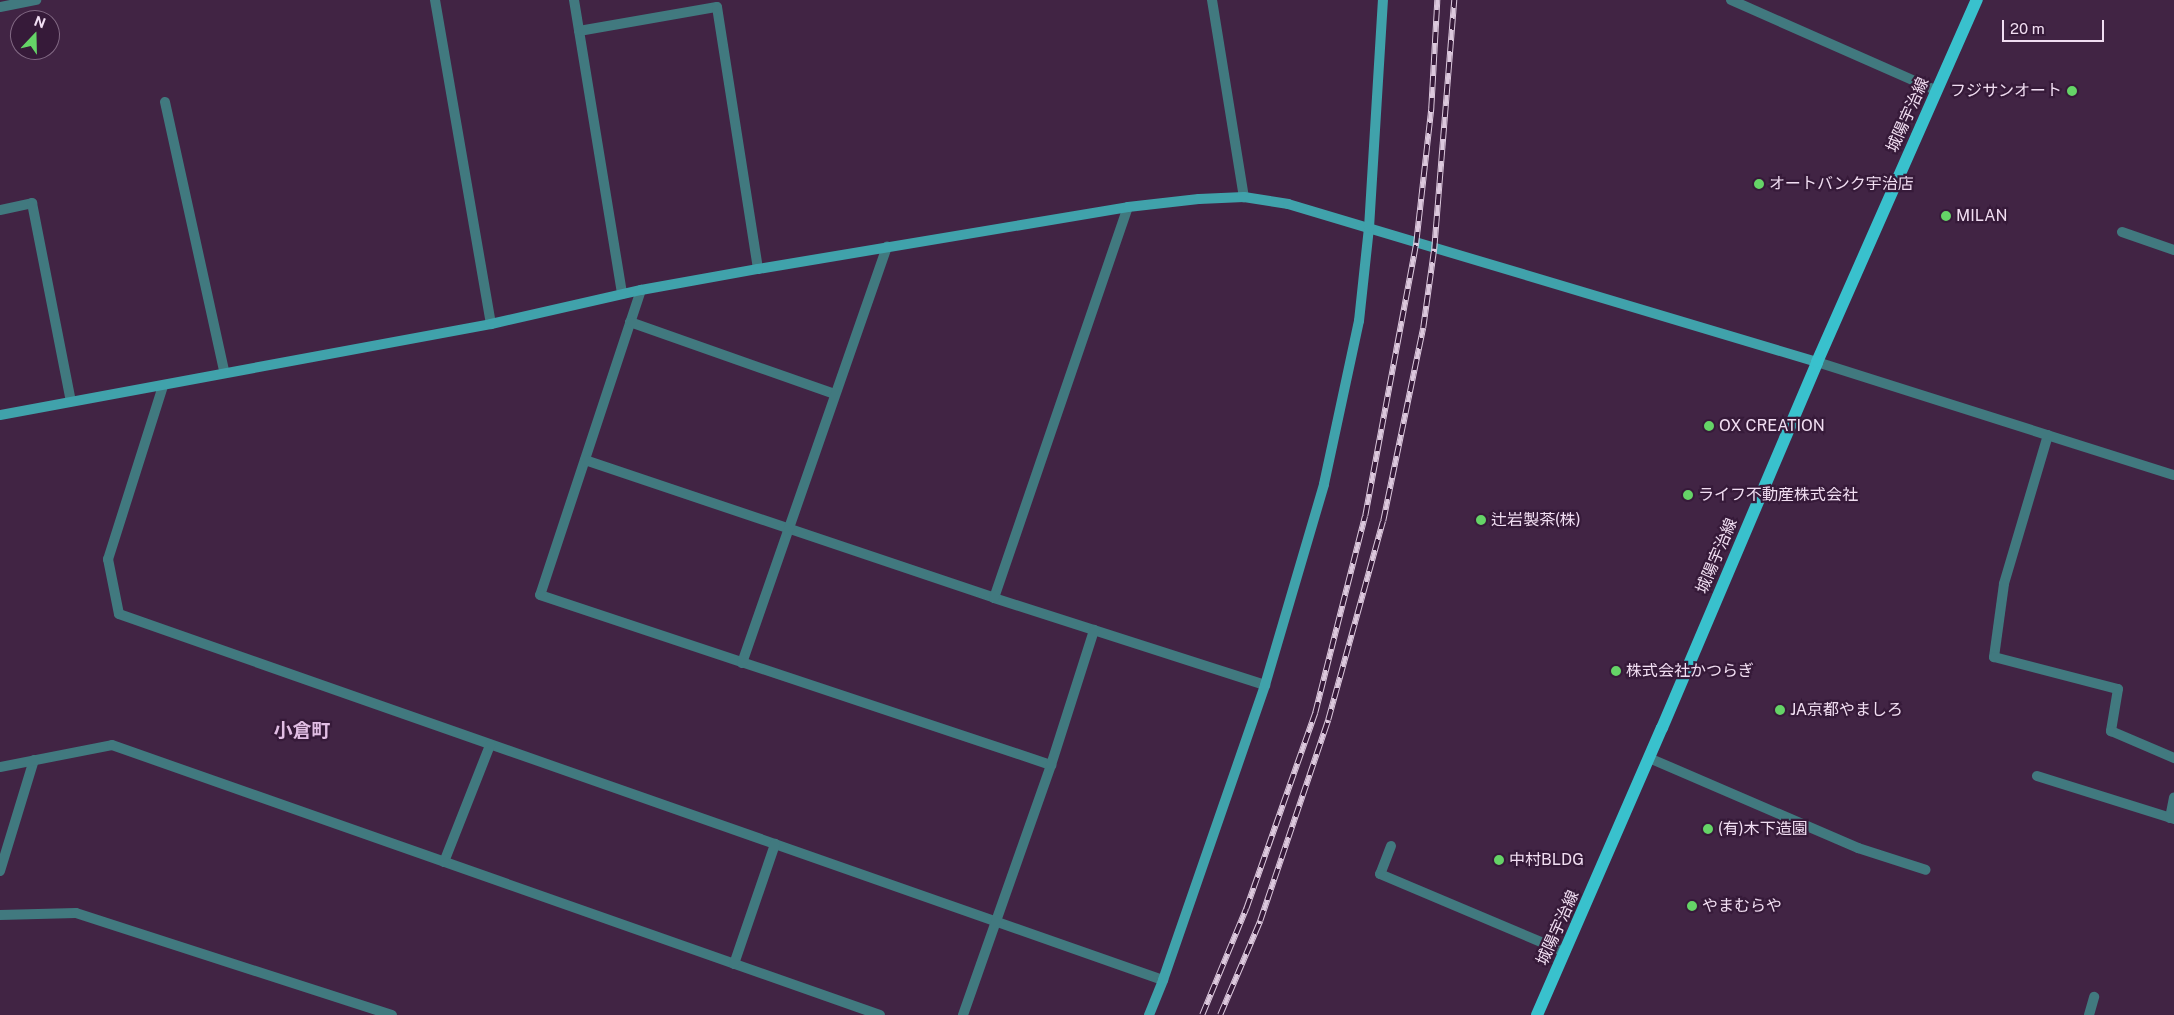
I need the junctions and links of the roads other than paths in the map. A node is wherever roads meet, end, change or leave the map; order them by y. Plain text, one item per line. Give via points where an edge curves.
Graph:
1 (36, 0) edge
2 (435, 0) edge
3 (574, 0) edge
4 (1212, 0) edge
5 (1384, 0) edge
6 (1731, 0) edge
7 (1977, 0) edge
8 (0, 7) edge
9 (579, 31) junction
10 (1937, 90) junction
11 (165, 102) dead end
12 (1244, 197) junction
13 (1128, 207) junction
14 (0, 210) edge
15 (1369, 228) junction
16 (2122, 232) dead end
17 (887, 246) junction
18 (2174, 250) edge
19 (758, 269) junction
20 (641, 290) junction
21 (622, 294) junction
22 (630, 322) junction
23 (491, 324) junction
24 (1817, 362) junction
25 (224, 372) junction
26 (164, 386) junction
27 (835, 394) junction
28 (71, 401) junction
29 (0, 415) edge
30 (2048, 435) junction
31 (584, 460) junction
32 (2174, 475) edge
33 (788, 529) junction
34 (994, 598) junction
35 (1094, 630) junction
36 (742, 663) junction
37 (1266, 685) junction
38 (490, 745) junction
39 (1649, 758) junction
40 (2174, 758) edge
41 (34, 760) junction
42 (1051, 765) junction
43 (0, 767) edge
44 (2037, 776) dead end
45 (2174, 797) edge
46 (2172, 819) edge
47 (775, 844) junction
48 (1391, 846) dead end
49 (444, 862) junction
50 (1926, 870) dead end
51 (0, 871) edge
52 (0, 915) edge
53 (996, 921) junction
54 (1565, 952) junction
55 (734, 964) junction
56 (1163, 980) junction
57 (2094, 998) dead end
58 (376, 1012) edge
59 (392, 1015) edge
60 (880, 1015) edge
61 (963, 1015) edge
62 (1149, 1015) edge
63 (1537, 1015) edge
64 (2089, 1015) edge

1 - 8 street
2 - 23 street
3 - 9 street
4 - 12 street
5 - 15 street
6 - 10 street
7 - 10 main road, 城陽宇治線
9 - 19 street via 717,7
9 - 21 street
10 - 24 main road, 城陽宇治線
11 - 25 street
12 - 13 street
12 - 15 street via 1288,204
13 - 17 street
13 - 34 street
14 - 28 street via 32,204
15 - 24 street
15 - 37 street via 1359,321 1324,484
16 - 18 street
17 - 19 street
17 - 27 street
19 - 20 street
20 - 21 street
20 - 22 street
21 - 23 street
22 - 27 street
22 - 31 street
23 - 25 street
24 - 30 street
24 - 39 main road, 城陽宇治線
25 - 26 street
26 - 28 street
26 - 38 street via 108,558 120,614
27 - 33 street
28 - 29 street
30 - 32 street
30 - 40 street via 2004,584 1994,657 2118,689 2111,732
31 - 33 street
31 - 36 street via 540,595
33 - 34 street
33 - 36 street
34 - 35 street
35 - 37 street
35 - 42 street
36 - 42 street
37 - 56 street
38 - 47 street
38 - 49 street
39 - 50 street via 1858,848
39 - 54 main road, 城陽宇治線
41 - 43 street
41 - 49 street via 112,745
41 - 51 street
42 - 53 street
44 - 46 street
45 - 46 street
47 - 53 street
47 - 55 street
48 - 54 street via 1380,874
49 - 55 street
52 - 58 street via 76,913
53 - 56 street
53 - 61 street
54 - 63 main road, 城陽宇治線
55 - 60 street
56 - 62 street
57 - 64 street
58 - 59 street

